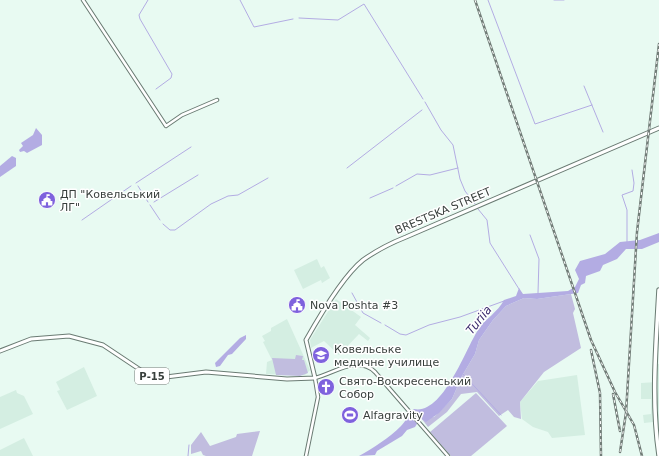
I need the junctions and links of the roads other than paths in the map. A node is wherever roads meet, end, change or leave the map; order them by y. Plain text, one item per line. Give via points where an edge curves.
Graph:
1 (83, 0) edge
2 (217, 100) dead end
3 (659, 128) edge
4 (659, 290) edge
5 (0, 351) edge
6 (315, 378) junction
7 (659, 455) edge
8 (306, 456) edge
9 (448, 456) edge

1 - 2 main road via 166,126 182,115
3 - 6 main road, BRESTSKA STREET via 406,236 363,261 344,281 306,340
4 - 7 highway via 654,408
5 - 6 main road, Р-15 via 31,339 69,336 104,344 148,375 158,378 206,372 287,379
6 - 8 main road via 318,397
6 - 9 main road via 352,365 367,366

